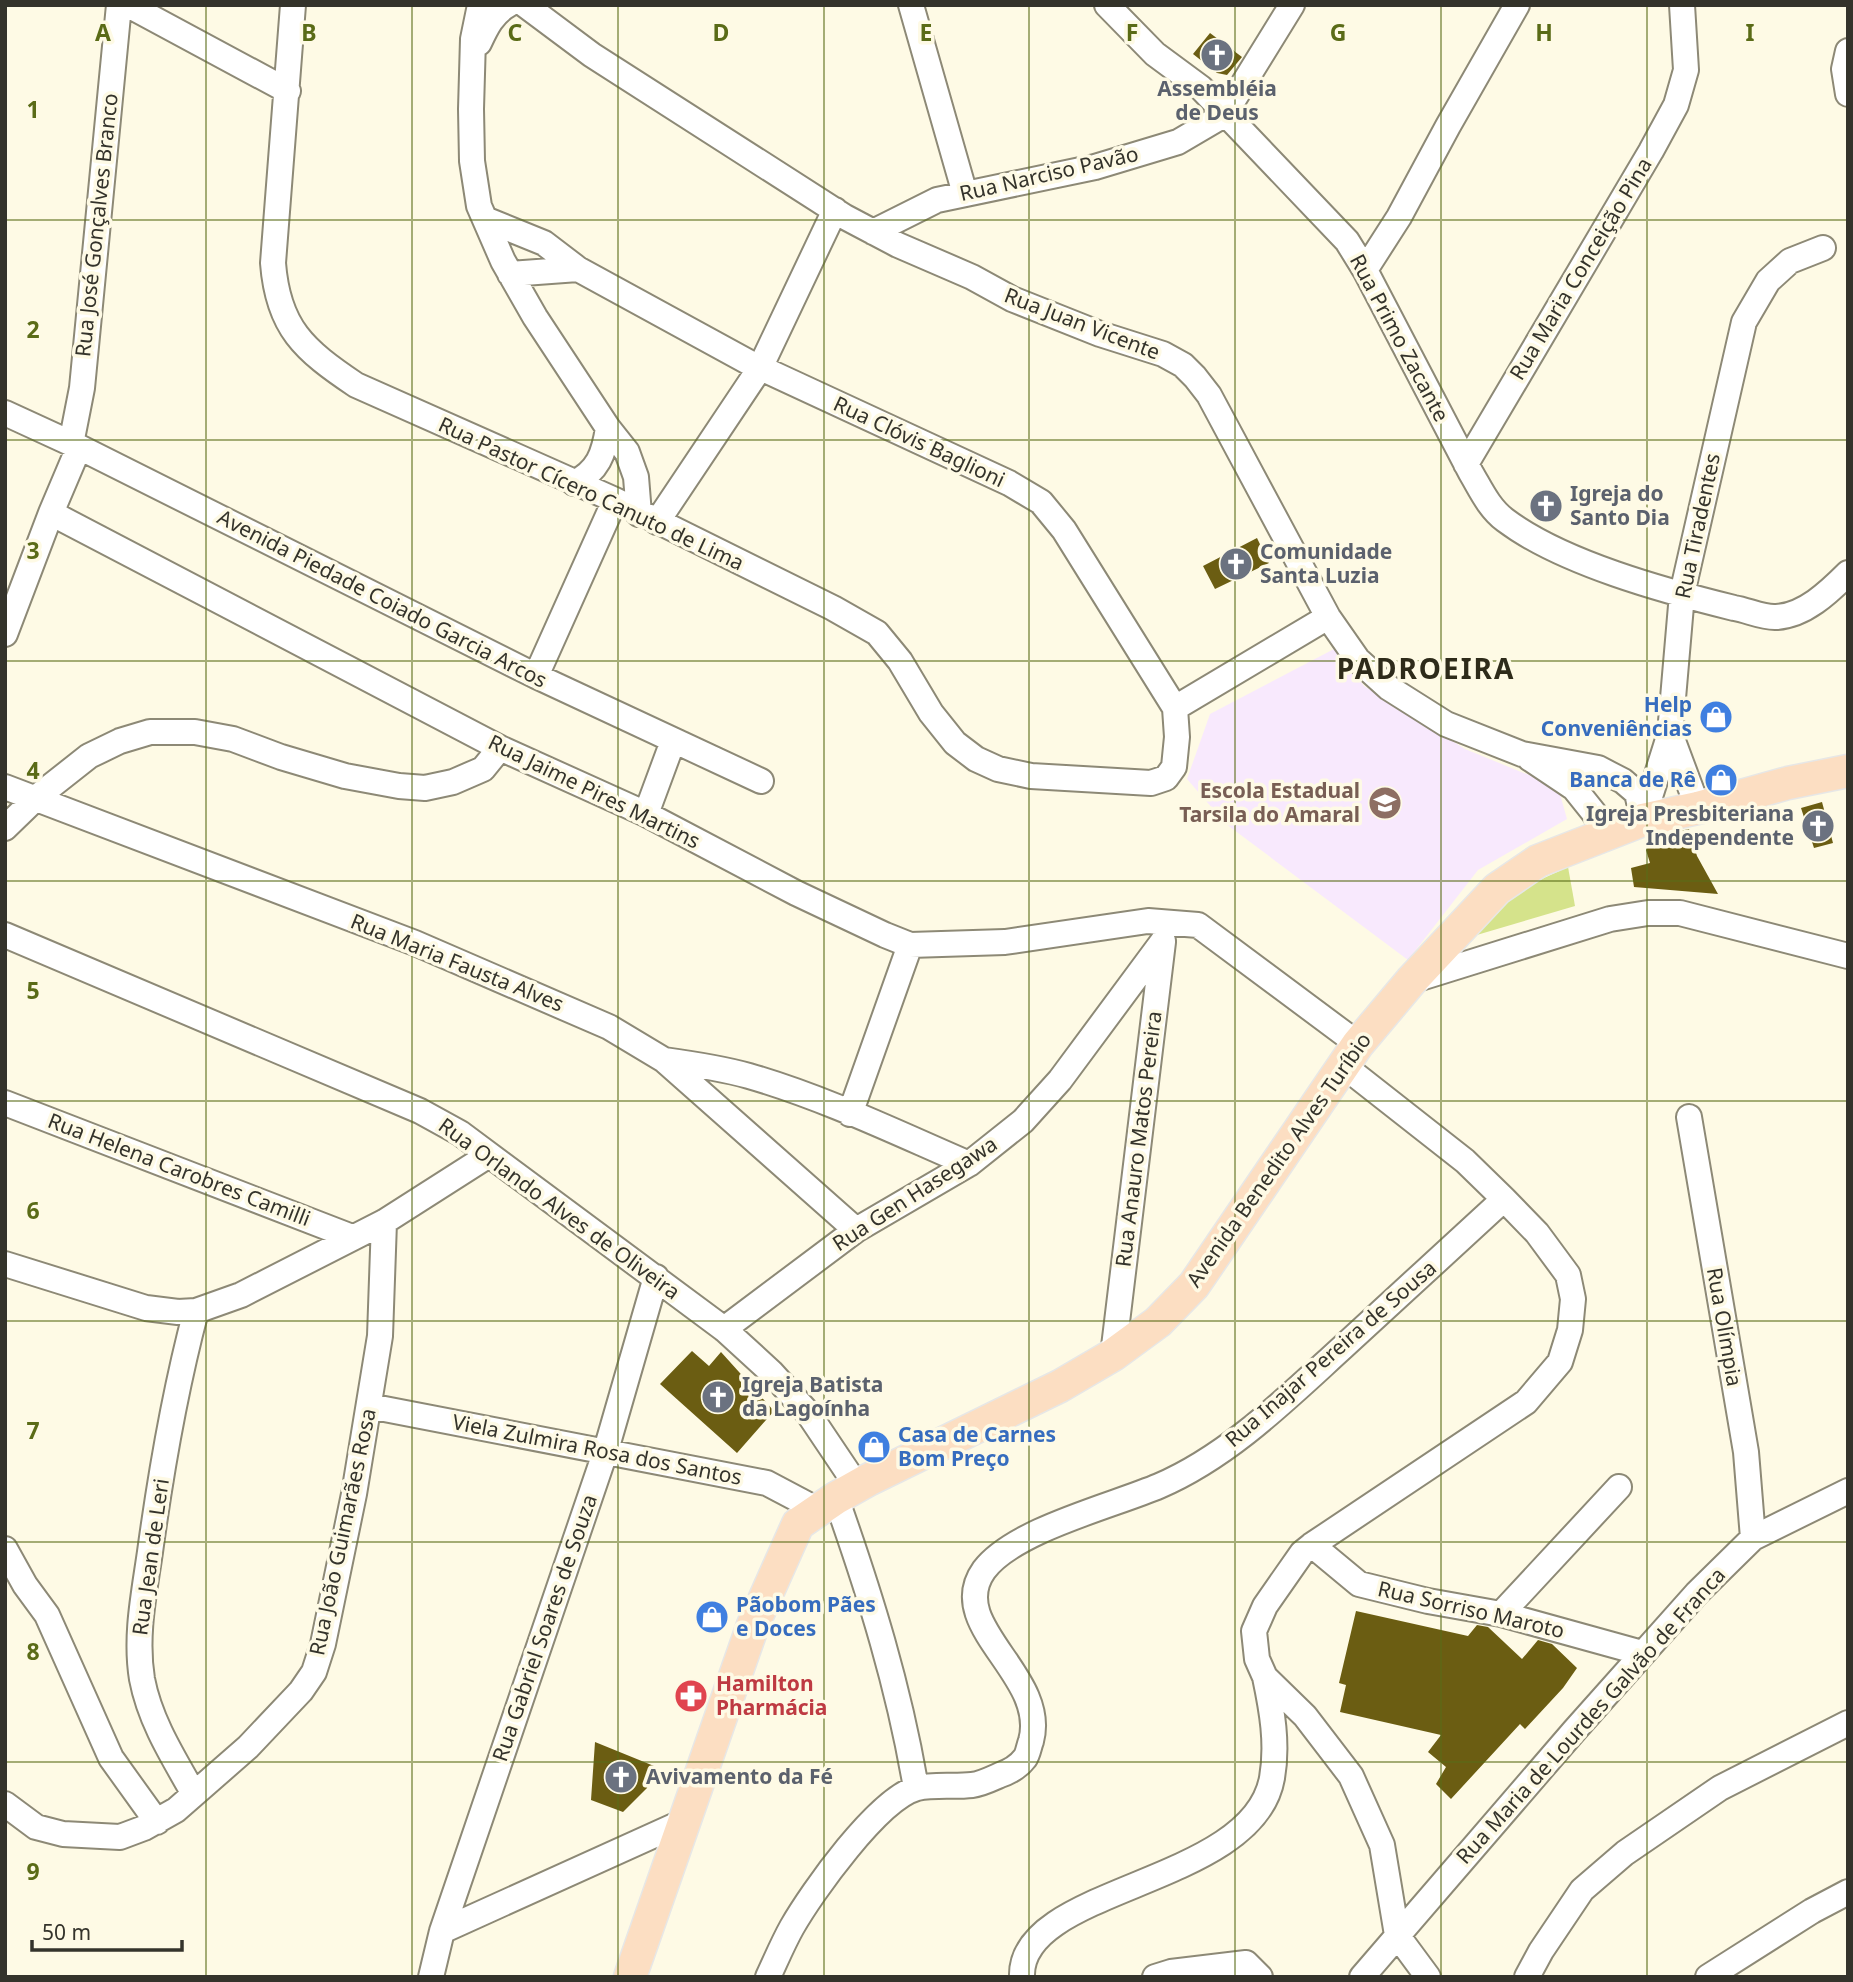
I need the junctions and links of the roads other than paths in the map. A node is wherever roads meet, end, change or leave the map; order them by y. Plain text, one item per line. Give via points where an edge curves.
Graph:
1 (119, 5) edge
2 (128, 5) edge
3 (293, 5) edge
4 (480, 5) edge
5 (508, 5) edge
6 (525, 5) edge
7 (911, 5) edge
8 (1107, 5) edge
9 (1292, 5) edge
10 (1517, 5) edge
11 (1682, 5) edge
12 (1848, 51) edge
13 (472, 59) junction
14 (288, 91) junction
15 (1847, 91) edge
16 (1224, 115) junction
17 (965, 194) junction
18 (835, 210) junction
19 (1399, 218) junction
20 (485, 219) junction
21 (873, 232) junction
22 (1347, 241) junction
23 (1823, 248) dead end
24 (578, 269) junction
25 (1365, 271) junction
26 (510, 274) junction
27 (760, 368) junction
28 (5, 413) edge
29 (608, 428) junction
30 (75, 446) junction
31 (1466, 464) junction
32 (574, 484) junction
33 (615, 500) junction
34 (51, 513) junction
35 (648, 518) junction
36 (1848, 573) edge
37 (1682, 594) junction
38 (1328, 617) junction
39 (5, 634) edge
40 (536, 676) junction
41 (1175, 708) junction
42 (1670, 733) junction
43 (673, 741) junction
44 (500, 748) junction
45 (1522, 754) junction
46 (1848, 771) edge
47 (1166, 778) joint
48 (761, 781) dead end
49 (5, 787) edge
50 (37, 797) junction
51 (1698, 808) junction
52 (646, 814) junction
53 (1643, 820) junction
54 (5, 828) edge
55 (1606, 833) junction
56 (1165, 932) junction
57 (5, 936) edge
58 (910, 945) junction
59 (1848, 956) edge
60 (1411, 981) junction
61 (1351, 1055) junction
62 (664, 1060) junction
63 (5, 1102) edge
64 (850, 1114) junction
65 (1689, 1117) dead end
66 (489, 1155) junction
67 (969, 1164) junction
68 (1504, 1199) junction
69 (384, 1222) junction
70 (856, 1230) junction
71 (352, 1237) junction
72 (5, 1264) edge
73 (656, 1277) junction
74 (195, 1311) junction
75 (724, 1329) junction
76 (1113, 1355) junction
77 (369, 1406) junction
78 (606, 1450) junction
79 (1619, 1487) dead end
80 (1848, 1491) edge
81 (837, 1498) junction
82 (1754, 1538) junction
83 (1312, 1545) junction
84 (5, 1549) edge
85 (1501, 1614) junction
86 (1642, 1653) junction
87 (1265, 1677) junction
88 (1848, 1723) edge
89 (916, 1788) junction
90 (194, 1794) junction
91 (5, 1804) edge
92 (157, 1822) junction
93 (683, 1822) junction
94 (1848, 1892) edge
95 (442, 1931) junction
96 (1397, 1935) junction
97 (431, 1977) edge
98 (630, 1977) edge
99 (768, 1977) edge
100 (1022, 1977) edge
101 (1155, 1977) edge
102 (1260, 1977) edge
103 (1363, 1977) edge
104 (1427, 1977) edge
105 (1527, 1977) edge
106 (1708, 1977) edge

1 - 30 street, Rua José Gonçalves Branco
2 - 14 street
3 - 14 street, Rua Pastor Cícero Canuto de Lima
4 - 13 street
5 - 13 street via 486,27
6 - 18 street, Rua Juan Vicente via 592,55
7 - 17 street
8 - 16 street, Rua Primo Zacante via 1155,54 1201,88
9 - 16 street
10 - 19 street
11 - 31 street, Rua Maria Conceição Pina via 1686,70 1676,105
12 - 15 street via 1844,69
13 - 20 street via 472,161
14 - 32 street, Rua Pastor Cícero Canuto de Lima via 273,262 275,290 284,317 304,345 356,385
16 - 17 street, Rua Narciso Pavão via 1178,142 1095,167
16 - 22 street, Rua Primo Zacante
17 - 21 street, Rua Narciso Pavão via 937,200
18 - 21 street, Rua Juan Vicente
18 - 27 street
19 - 22 street
19 - 25 street
20 - 24 street, Rua Clóvis Baglioni via 544,243
20 - 26 street
21 - 38 street, Rua Juan Vicente via 1012,299 1183,365 1209,395
22 - 25 street, Rua Primo Zacante
23 - 37 street, Rua Tiradentes via 1790,261 1768,281 1744,322
24 - 26 street
24 - 27 street, Rua Clóvis Baglioni
25 - 31 street, Rua Primo Zacante
26 - 29 street
27 - 35 street
27 - 41 street, Rua Clóvis Baglioni via 1041,502 1086,563
28 - 30 street, Avenida Piedade Coiado Garcia Arcos
29 - 32 street via 596,469
29 - 35 street via 627,452
30 - 34 street, Rua José Gonçalves Branco
30 - 40 street, Avenida Piedade Coiado Garcia Arcos
31 - 37 street, Rua Primo Zacante via 1488,503 1528,535 1585,563
32 - 33 street, Rua Pastor Cícero Canuto de Lima
33 - 35 street, Rua Pastor Cícero Canuto de Lima
33 - 40 street
34 - 39 street, Rua José Gonçalves Branco
34 - 44 street, Rua Jaime Pires Martins
35 - 47 street, Rua Pastor Cícero Canuto de Lima via 877,633 931,713 976,759 1031,776 1151,783
36 - 37 street, Rua Primo Zacante via 1810,607 1776,617
37 - 42 street, Rua Tiradentes
38 - 41 street
38 - 45 street, Rua Juan Vicente via 1358,660 1388,688 1446,724
40 - 43 street, Avenida Piedade Coiado Garcia Arcos
41 - 47 street, Rua Clóvis Baglioni via 1174,767
42 - 51 street, Rua Tiradentes
42 - 53 street, Rua Tiradentes
43 - 48 street, Avenida Piedade Coiado Garcia Arcos
43 - 52 street
44 - 50 street via 484,769 425,788 345,776 233,739 195,732 150,732 89,756
44 - 52 street, Rua Jaime Pires Martins
45 - 53 street, Rua Juan Vicente via 1598,768 1623,780 1637,793
45 - 55 street, Rua Juan Vicente via 1574,788
46 - 51 main road, Avenida Benedito Alves Turíbio
49 - 50 street, Rua Maria Fausta Alves
50 - 54 street
50 - 62 street, Rua Maria Fausta Alves via 415,943 609,1027
51 - 53 main road, Avenida Benedito Alves Turíbio
52 - 58 street, Rua Jaime Pires Martins via 796,893
53 - 55 main road, Avenida Benedito Alves Turíbio
55 - 60 main road, Avenida Benedito Alves Turíbio via 1538,861 1497,889
56 - 58 street, Rua Jaime Pires Martins via 1148,921 1005,942
56 - 61 street, Rua Jaime Pires Martins via 1198,925
56 - 67 street, Rua Gen Hasegawa via 1059,1080 1023,1121
56 - 76 street, Rua Anauro Matos Pereira
57 - 66 street, Rua Orlando Alves de Oliveira via 420,1111
58 - 64 street
59 - 60 street via 1680,914 1648,913 1609,919
60 - 61 main road, Avenida Benedito Alves Turíbio
61 - 68 street, Rua Jaime Pires Martins
61 - 76 main road, Avenida Benedito Alves Turíbio via 1194,1285 1158,1322
62 - 64 street via 747,1075
62 - 70 street, Rua Maria Fausta Alves
63 - 71 street, Rua Helena Carobres Camilli
64 - 67 street
65 - 82 street, Rua Olímpia via 1746,1452
66 - 69 street
66 - 73 street, Rua Orlando Alves de Oliveira
67 - 70 street, Rua Gen Hasegawa
68 - 83 street, Rua Jaime Pires Martins via 1568,1275 1573,1299 1560,1362 1526,1402
68 - 89 street, Rua Inajar Pereira de Sousa via 1287,1398 1218,1453 1161,1486 1016,1542 985,1569 976,1587 977,1613 987,1637 1016,1673 1029,1700 1033,1732 1026,1758 1010,1771 976,1785
69 - 71 street
69 - 77 street, Rua João Guimarães Rosa via 380,1336
70 - 75 street, Rua Gen Hasegawa
71 - 74 street via 241,1295
72 - 74 street via 146,1308
73 - 75 street, Rua Orlando Alves de Oliveira
73 - 78 street, Rua Gabriel Soares de Souza
74 - 90 street, Rua Jean de Leri via 158,1493 138,1637 152,1717
75 - 81 street, Rua Orlando Alves de Oliveira via 808,1413
76 - 81 main road, Avenida Benedito Alves Turíbio
77 - 78 street, Viela Zulmira Rosa dos Santos
77 - 90 street, Rua João Guimarães Rosa via 314,1672 257,1737
78 - 81 street, Viela Zulmira Rosa dos Santos
78 - 95 street, Rua Gabriel Soares de Souza
79 - 85 street
80 - 82 street, Rua Maria de Lourdes Galvão de Franca
81 - 89 street, Rua Orlando Alves de Oliveira via 886,1650
81 - 93 main road, Avenida Benedito Alves Turíbio via 798,1524 759,1613
82 - 86 street, Rua Maria de Lourdes Galvão de Franca
83 - 85 street, Rua Sorriso Maroto via 1359,1584
83 - 87 street, Rua Jaime Pires Martins via 1265,1606 1254,1631 1257,1659
84 - 92 street via 47,1615 111,1758
85 - 86 street, Rua Sorriso Maroto
86 - 96 street, Rua Maria de Lourdes Galvão de Franca
87 - 96 street via 1305,1716 1351,1776 1382,1845
87 - 100 street, Rua Jaime Pires Martins via 1273,1716 1272,1780 1251,1822 1213,1851 1086,1907 1047,1930 1029,1949
88 - 105 street via 1720,1788 1625,1853 1582,1890
89 - 99 street via 887,1806 851,1843 791,1927
90 - 92 street, Rua João Guimarães Rosa
91 - 92 street, Rua João Guimarães Rosa via 36,1827 63,1834 120,1836
93 - 95 street
93 - 98 main road, Avenida Benedito Alves Turíbio
94 - 106 street
95 - 97 street, Rua Gabriel Soares de Souza
96 - 103 street, Rua Maria de Lourdes Galvão de Franca
96 - 104 street
101 - 102 street via 1246,1963

